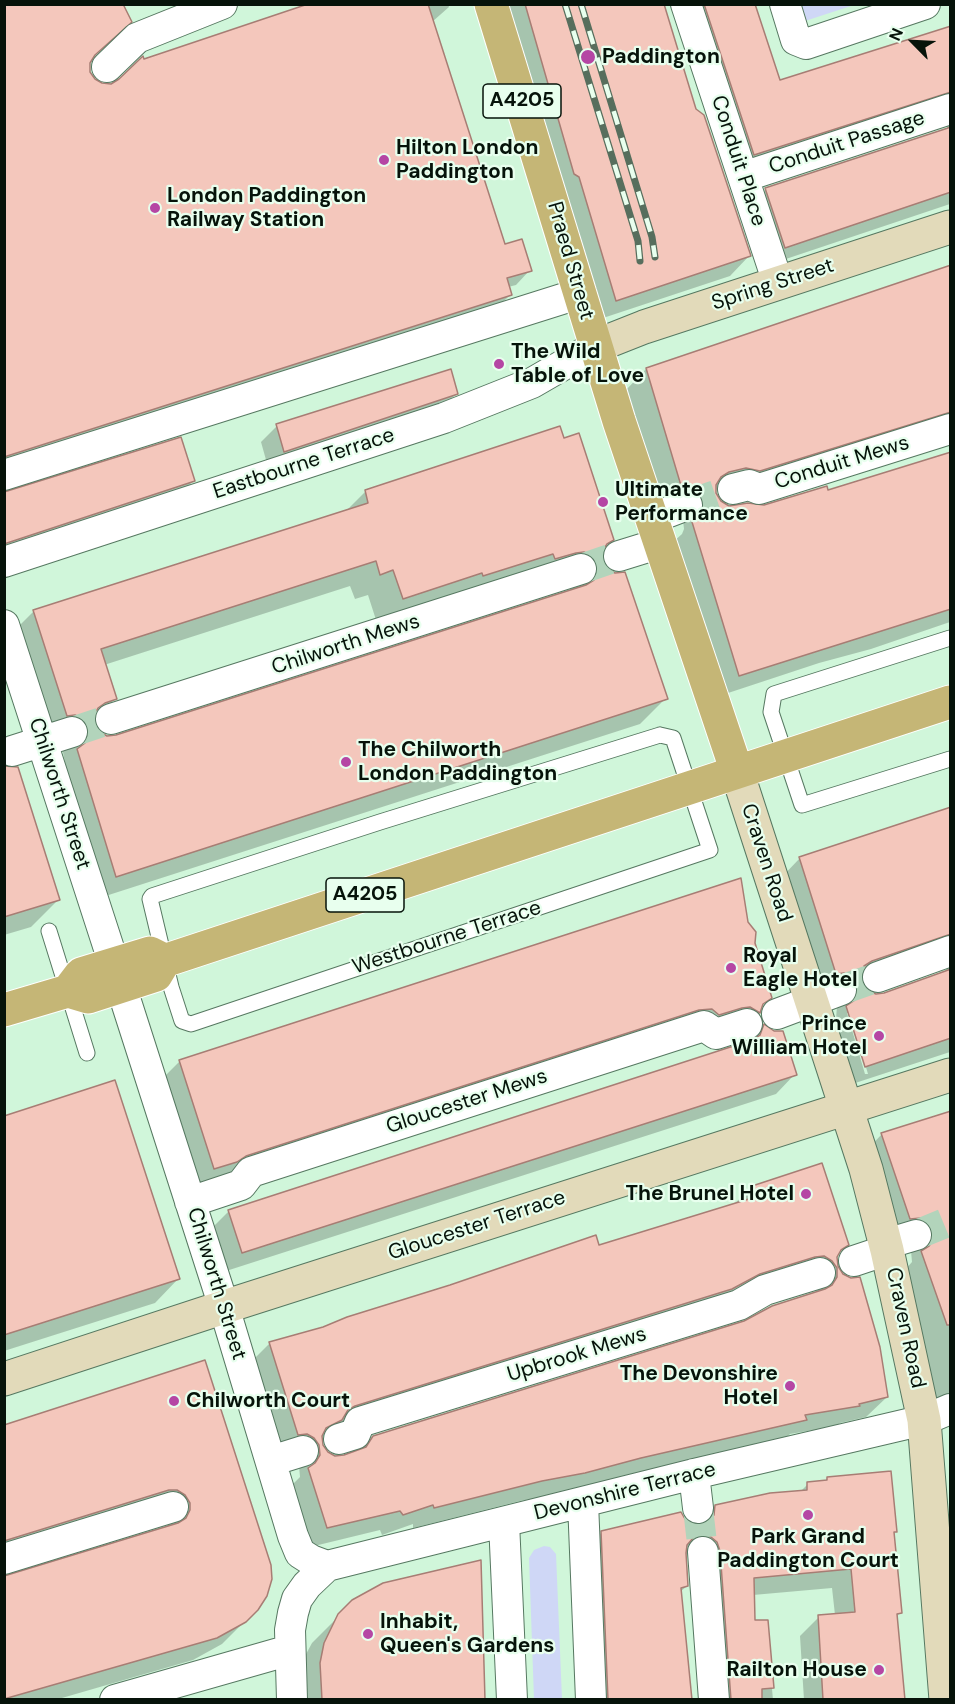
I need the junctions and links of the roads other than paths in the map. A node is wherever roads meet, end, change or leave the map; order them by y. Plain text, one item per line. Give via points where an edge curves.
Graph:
1 (222, 4) edge
2 (491, 4) edge
3 (686, 4) edge
4 (785, 4) edge
5 (925, 4) edge
6 (108, 67) dead end
7 (951, 109) edge
8 (743, 177) junction
9 (951, 227) edge
10 (778, 283) junction
11 (580, 293) junction
12 (596, 346) junction
13 (951, 429) edge
14 (4, 475) edge
15 (733, 489) tunnel mouth
16 (687, 505) tunnel mouth
17 (657, 530) junction
18 (619, 556) tunnel mouth
19 (4, 562) edge
20 (581, 569) tunnel mouth
21 (4, 625) edge
22 (951, 638) edge
23 (951, 702) edge
24 (111, 719) tunnel mouth
25 (72, 732) tunnel mouth
26 (42, 741) junction
27 (12, 752) dead end
28 (786, 756) junction
29 (951, 759) edge
30 (736, 772) junction
31 (690, 789) junction
32 (49, 931) dead end
33 (951, 951) edge
34 (165, 960) junction
35 (117, 975) junction
36 (878, 977) tunnel mouth
37 (841, 990) tunnel mouth
38 (68, 991) junction
39 (811, 1000) junction
40 (4, 1010) edge
41 (777, 1014) dead end
42 (747, 1024) dead end
43 (87, 1053) dead end
44 (951, 1075) edge
45 (845, 1109) junction
46 (190, 1202) junction
47 (896, 1243) junction
48 (854, 1261) dead end
49 (820, 1273) dead end
50 (224, 1306) junction
51 (4, 1379) edge
52 (937, 1414) edge
53 (339, 1439) dead end
54 (303, 1451) dead end
55 (271, 1461) junction
56 (694, 1474) junction
57 (583, 1502) junction
58 (173, 1507) dead end
59 (698, 1508) tunnel mouth
60 (504, 1522) junction
61 (703, 1552) tunnel mouth
62 (4, 1559) edge
63 (327, 1566) junction
64 (290, 1650) junction
65 (115, 1700) edge
66 (292, 1700) edge
67 (512, 1700) edge
68 (591, 1700) edge
69 (714, 1700) edge
70 (946, 1700) edge

1 - 6 street via 137,38
2 - 11 main road, Praed Street / A4205
3 - 8 street, Conduit Place
4 - 5 street via 796,40 806,44
7 - 8 street, Conduit Passage
8 - 10 street, Conduit Place
9 - 10 street, Spring Street
10 - 12 street, Spring Street
11 - 12 main road, Praed Street / A4205
11 - 14 street
12 - 17 main road, Craven Road / A4205
12 - 19 street, Eastbourne Terrace via 532,383 444,418
13 - 15 street, Conduit Mews via 759,489 749,485
16 - 17 street
17 - 18 street
17 - 30 main road, Craven Road / A4205
20 - 24 street, Chilworth Mews
21 - 26 street, Chilworth Street
22 - 28 lane via 774,694 771,712
23 - 28 main road
25 - 26 street
26 - 27 street
26 - 35 street, Chilworth Street
28 - 29 lane via 802,804
28 - 30 main road
30 - 31 main road, A4205
30 - 39 street, Craven Road
31 - 34 main road, A4205
31 - 34 lane, Westbourne Terrace via 673,738 660,735 175,888 150,899
31 - 34 lane, Westbourne Terrace via 710,850 191,1024 182,1021
32 - 38 lane
33 - 36 street
34 - 35 main road, A4205 via 156,975
35 - 38 main road, A4205 via 88,997
35 - 46 street, Chilworth Street
37 - 39 street
38 - 40 main road, A4205
38 - 43 lane
39 - 41 street
39 - 45 street, Craven Road
42 - 46 street, Gloucester Mews via 716,1034 704,1026 682,1033 251,1172 241,1185
44 - 45 street, Gloucester Terrace
45 - 47 street, Craven Road
45 - 50 street, Gloucester Terrace
46 - 50 street, Chilworth Street
47 - 48 street
47 - 52 street, Craven Road
49 - 53 street, Upbrook Mews via 765,1290 739,1305 360,1422 356,1434
50 - 51 street, Gloucester Terrace
50 - 55 street, Chilworth Street
52 - 56 street, Devonshire Terrace
52 - 70 street, Craven Road
54 - 55 street
55 - 63 street, Chilworth Street via 300,1553
56 - 57 street, Devonshire Terrace
56 - 59 street
57 - 60 street, Devonshire Terrace
57 - 68 street
58 - 62 street
60 - 63 street, Devonshire Terrace
60 - 67 street
61 - 69 street
63 - 64 street via 297,1599
64 - 65 street
64 - 66 street

